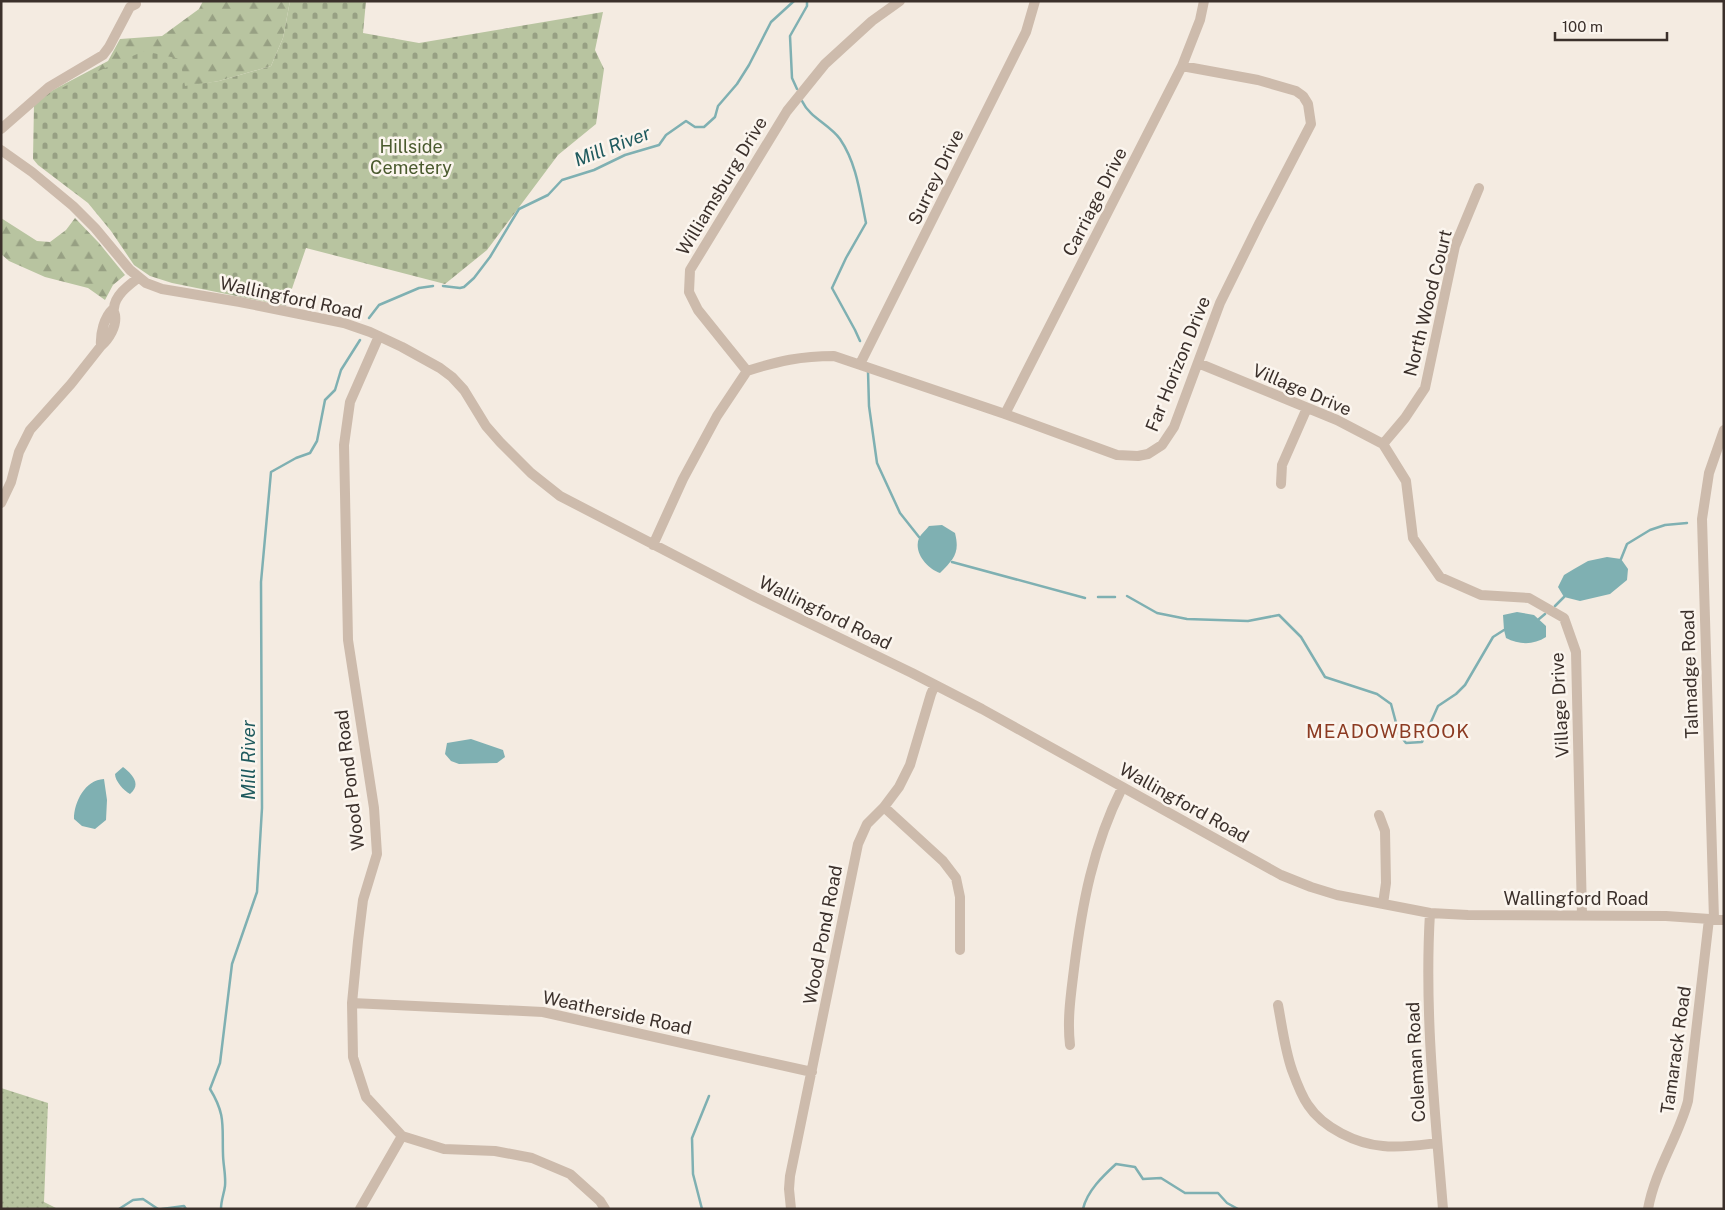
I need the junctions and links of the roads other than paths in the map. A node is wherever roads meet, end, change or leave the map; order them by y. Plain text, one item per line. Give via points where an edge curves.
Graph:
1 (900, 1) edge
2 (1035, 1) edge
3 (1204, 1) edge
4 (136, 4) dead end
5 (1182, 66) junction
6 (1, 129) edge
7 (1, 150) edge
8 (1479, 188) dead end
9 (138, 278) junction
10 (379, 336) junction
11 (1198, 363) junction
12 (860, 364) junction
13 (747, 372) junction
14 (1307, 408) junction
15 (1005, 414) junction
16 (1724, 430) edge
17 (1383, 444) junction
18 (1281, 484) dead end
19 (1, 503) edge
20 (653, 545) junction
21 (935, 685) junction
22 (1122, 788) junction
23 (884, 807) junction
24 (1379, 815) dead end
25 (1383, 904) junction
26 (1430, 913) junction
27 (1582, 915) junction
28 (1715, 919) edge
29 (960, 950) dead end
30 (352, 1003) junction
31 (1278, 1005) dead end
32 (1070, 1045) dead end
33 (812, 1072) junction
34 (402, 1136) junction
35 (1437, 1143) junction
36 (360, 1209) edge
37 (605, 1209) edge
38 (791, 1209) edge
39 (1443, 1209) edge
40 (1648, 1209) edge

1 - 13 street, Williamsburg Drive via 872,21 825,64 787,111 690,270 689,292 698,310
2 - 12 street, Surrey Drive via 1026,32
3 - 5 street, Carriage Drive
4 - 6 street via 130,7 104,54 49,87
5 - 11 street, Far Horizon Drive via 1258,80 1296,91 1308,104 1311,124 1220,303
5 - 15 street, Carriage Drive
7 - 9 street, Wallingford Road via 73,206
8 - 17 street, North Wood Court via 1455,246 1425,388
9 - 10 street, Wallingford Road via 162,289 323,318
9 - 19 street via 119,296 107,314 101,346 30,430
10 - 20 street, Wallingford Road via 428,361 452,378 500,442 551,490
10 - 30 street, Wood Pond Road via 350,402 344,445 348,640 374,808 377,854 363,900
11 - 14 street, Village Drive
11 - 15 street, Far Horizon Drive via 1174,426 1162,446 1148,454 1134,457 1117,455
12 - 13 street, Far Horizon Drive via 834,356 810,356 776,362
12 - 15 street, Far Horizon Drive
13 - 20 street via 716,416
14 - 17 street, Village Drive
14 - 18 street via 1282,465
16 - 28 street, Talmadge Road via 1710,472 1702,519
17 - 27 street, Village Drive via 1406,482 1413,538 1440,577 1481,595 1530,598 1564,618 1576,652
20 - 21 street, Wallingford Road
21 - 22 street, Wallingford Road
21 - 23 street, Wood Pond Road via 910,765
22 - 25 street, Wallingford Road via 1281,875 1323,891
22 - 32 street via 1103,830 1084,902 1067,1024
23 - 29 street via 943,861 956,878 960,896
23 - 33 street, Wood Pond Road via 867,824 858,844
24 - 25 street via 1385,831
25 - 26 street, Wallingford Road
26 - 27 street, Wallingford Road
26 - 35 street, Coleman Road via 1429,1014
27 - 28 street, Wallingford Road
28 - 40 street, Tamarack Road via 1688,1101 1683,1120 1657,1176
30 - 33 street, Weatherside Road via 543,1012
30 - 34 street, Wood Pond Road via 352,1057 366,1097
31 - 35 street via 1291,1069 1308,1106 1326,1123 1364,1143 1401,1147
33 - 38 street, Wood Pond Road via 790,1176
34 - 36 street
34 - 37 street via 444,1149 495,1151 532,1158 570,1174
35 - 39 street, Coleman Road

